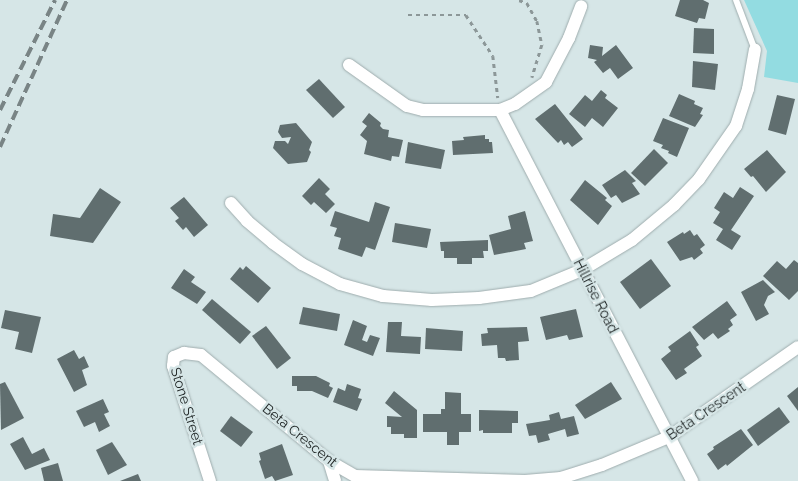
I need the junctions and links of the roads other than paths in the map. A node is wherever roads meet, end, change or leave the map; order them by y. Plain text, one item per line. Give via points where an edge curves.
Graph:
1 (736, 0) edge
2 (581, 6) dead end
3 (756, 50) joint
4 (349, 65) dead end
5 (500, 110) junction
6 (231, 203) dead end
7 (582, 270) junction
8 (798, 347) edge
9 (201, 355) joint
10 (669, 437) junction
11 (329, 461) junction
12 (210, 481) edge
13 (335, 481) edge
14 (692, 481) edge

1 - 3 lane
2 - 5 street via 546,82
3 - 7 street via 736,126 699,179 632,240
4 - 5 street via 407,106 424,110
5 - 7 street, Hillrise Road
6 - 7 street via 266,238 302,264 340,284 383,296 432,300 479,298 530,291
7 - 10 street, Hillrise Road
8 - 10 street, Beta Crescent
9 - 11 street, Beta Crescent
9 - 12 street, Stone Street via 184,353 174,357 173,366
10 - 11 street, Beta Crescent via 561,478 525,481 355,476
10 - 14 street, Hillrise Road
11 - 13 street

